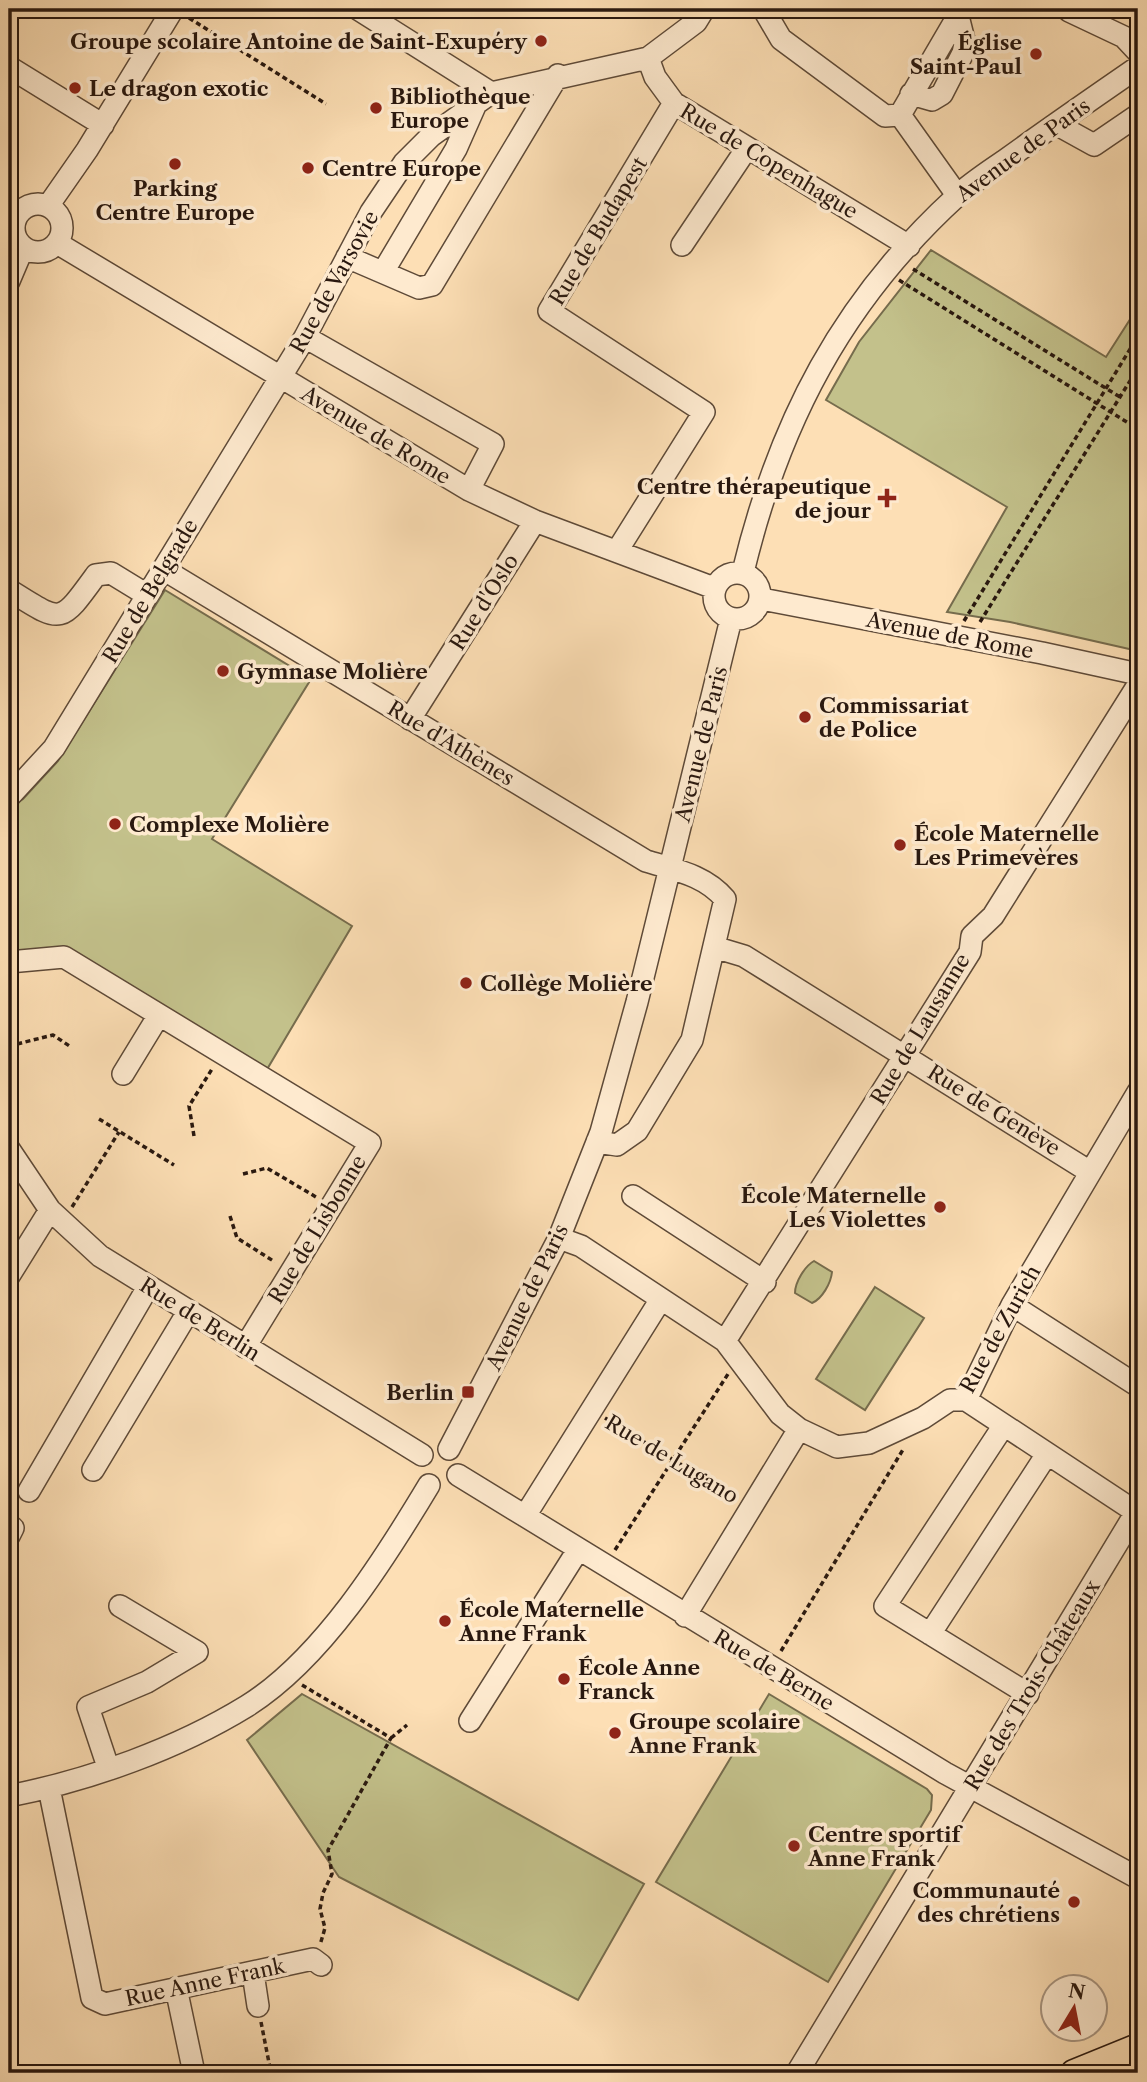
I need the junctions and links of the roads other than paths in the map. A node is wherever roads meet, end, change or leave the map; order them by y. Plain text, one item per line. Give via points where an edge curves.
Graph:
1 (358, 9) edge
2 (704, 9) edge
3 (764, 10) edge
4 (1069, 11) dead end
5 (179, 12) edge
6 (960, 12) edge
7 (1138, 52) edge
8 (648, 58) junction
9 (9, 67) edge
10 (1138, 67) edge
11 (558, 75) junction
12 (484, 98) junction
13 (674, 103) junction
14 (900, 115) junction
15 (1138, 115) edge
16 (1056, 124) junction
17 (103, 125) junction
18 (747, 148) junction
19 (957, 195) junction
20 (47, 206) junction
21 (12, 214) edge
22 (57, 243) junction
23 (682, 245) dead end
24 (23, 248) junction
25 (347, 257) junction
26 (897, 259) junction
27 (383, 272) junction
28 (9, 281) edge
29 (305, 337) junction
30 (280, 377) junction
31 (469, 490) junction
32 (535, 521) junction
33 (617, 551) junction
34 (163, 569) junction
35 (743, 572) junction
36 (714, 588) junction
37 (9, 590) edge
38 (147, 595) junction
39 (762, 599) junction
40 (731, 619) junction
41 (1138, 674) edge
42 (1138, 685) edge
43 (411, 719) junction
44 (9, 797) edge
45 (670, 868) junction
46 (714, 947) junction
47 (9, 962) edge
48 (159, 1014) junction
49 (905, 1054) junction
50 (123, 1074) dead end
51 (1138, 1092) edge
52 (597, 1142) junction
53 (9, 1149) edge
54 (1090, 1172) junction
55 (633, 1196) dead end
56 (56, 1216) junction
57 (559, 1238) junction
58 (9, 1276) edge
59 (765, 1282) junction
60 (148, 1287) junction
61 (661, 1299) junction
62 (1012, 1305) junction
63 (188, 1312) junction
64 (725, 1341) junction
65 (245, 1347) junction
66 (1138, 1386) edge
67 (965, 1400) junction
68 (1004, 1425) junction
69 (799, 1429) junction
70 (449, 1449) junction
71 (1046, 1454) junction
72 (422, 1455) junction
73 (93, 1470) dead end
74 (458, 1475) junction
75 (429, 1485) junction
76 (29, 1491) dead end
77 (1137, 1511) edge
78 (525, 1516) junction
79 (9, 1525) edge
80 (9, 1536) edge
81 (578, 1550) junction
82 (120, 1606) dead end
83 (685, 1616) junction
84 (930, 1634) junction
85 (1028, 1695) junction
86 (470, 1721) dead end
87 (108, 1767) junction
88 (971, 1787) junction
89 (49, 1788) junction
90 (9, 1796) edge
91 (1138, 1878) edge
92 (317, 1962) road end
93 (253, 1973) junction
94 (176, 1988) junction
95 (260, 2013) road end
96 (1138, 2047) edge
97 (1138, 2069) edge
98 (194, 2073) edge
99 (797, 2073) edge
100 (1074, 2073) edge
101 (1128, 2073) edge

1 - 12 street
2 - 8 street, Rue de Varsovie via 696,22
3 - 14 street via 781,40 885,116
4 - 7 street via 1124,37
5 - 17 street
6 - 14 street
8 - 11 street, Rue de Varsovie
8 - 13 street, Rue de Copenhague
9 - 17 street
10 - 16 street, Avenue de Paris
11 - 12 street, Rue de Varsovie
11 - 27 street via 432,285 419,288
12 - 25 street, Rue de Varsovie via 431,136 404,163
12 - 27 street
13 - 18 street, Rue de Copenhague
13 - 33 street, Rue de Budapest via 549,311 704,412
14 - 19 street
15 - 16 street via 1094,145
16 - 19 street, Avenue de Paris
17 - 20 street
18 - 23 street
18 - 26 street, Rue de Copenhague
19 - 26 street, Avenue de Paris
20 - 21 street via 30,205
20 - 22 street via 61,223
21 - 24 street via 14,234
22 - 24 street via 41,252
22 - 30 street, Avenue de Rome
24 - 28 street
25 - 27 street
25 - 29 street, Rue de Varsovie
26 - 35 street, Avenue de Paris via 812,379 765,486
29 - 30 street, Rue de Varsovie
29 - 31 street via 493,444
30 - 31 street, Avenue de Rome
30 - 34 street, Rue de Belgrade
31 - 32 street, Avenue de Rome
32 - 33 street, Avenue de Rome
32 - 43 street, Rue d'Oslo
33 - 36 street, Avenue de Rome
34 - 38 street, Rue de Belgrade
34 - 43 street, Rue d'Athènes
35 - 36 street via 727,573
35 - 39 street via 759,583
36 - 40 street via 716,607
37 - 38 street via 56,615 69,611 96,575 111,573
38 - 44 street, Rue de Belgrade via 54,748
39 - 40 street via 751,616
39 - 41 street, Avenue de Rome
40 - 45 street, Avenue de Paris
42 - 49 street, Rue de Lausanne via 993,916 972,936 970,952
43 - 45 street, Rue d'Athènes via 646,861
45 - 46 street via 714,886 725,899
45 - 52 street, Avenue de Paris
46 - 49 street, Rue de Genève via 744,956
46 - 52 street via 692,1040 682,1059 637,1131 617,1145
47 - 48 street, Rue de Lisbonne via 64,957
48 - 50 street
48 - 65 street, Rue de Lisbonne via 370,1143
49 - 54 street, Rue de Genève
49 - 59 street, Rue de Lausanne
51 - 54 street, Rue de Zurich
52 - 57 street, Avenue de Paris
53 - 56 street, Rue de Berlin
54 - 62 street, Rue de Zurich
55 - 59 street
56 - 58 street
56 - 60 street, Rue de Berlin via 100,1256
57 - 61 street, Rue de Zurich via 581,1247
57 - 70 street, Avenue de Paris
59 - 64 street, Rue de Lausanne
60 - 63 street, Rue de Berlin
60 - 76 street
61 - 64 street, Rue de Zurich
61 - 78 street
62 - 66 street
62 - 67 street, Rue de Zurich
63 - 65 street, Rue de Berlin
63 - 73 street
64 - 69 street, Rue de Zurich via 780,1414
65 - 72 street, Rue de Berlin
67 - 68 street, Rue des Trois-Châteaux
67 - 69 street, Rue de Zurich via 950,1400 869,1443 836,1447
68 - 71 street, Rue des Trois-Châteaux
68 - 84 street via 885,1606
69 - 83 street, Rue de Lugano
70 - 72 street via 430,1448
70 - 74 street via 458,1459
71 - 77 street, Rue des Trois-Châteaux
71 - 84 street
72 - 75 street via 419,1474
74 - 75 street via 447,1486
74 - 78 street, Rue de Berne
75 - 87 street via 387,1556 331,1629 285,1674 248,1705 161,1749
77 - 85 street, Rue des Trois-Châteaux
78 - 81 street, Rue de Berne
79 - 80 street via 13,1528
81 - 83 street, Rue de Berne
81 - 86 street
82 - 87 street via 197,1653 148,1682 88,1707
83 - 88 street, Rue de Berne
84 - 85 street
85 - 88 street, Rue des Trois-Châteaux
87 - 89 street
88 - 91 street, Rue de Berne
88 - 99 street, Rue des Trois-Châteaux
89 - 90 street
89 - 94 street, Rue Anne Frank via 92,1998 105,2004
92 - 93 street, Rue Anne Frank
93 - 94 street, Rue Anne Frank
93 - 95 street
94 - 98 street
96 - 100 main road
97 - 101 main road

